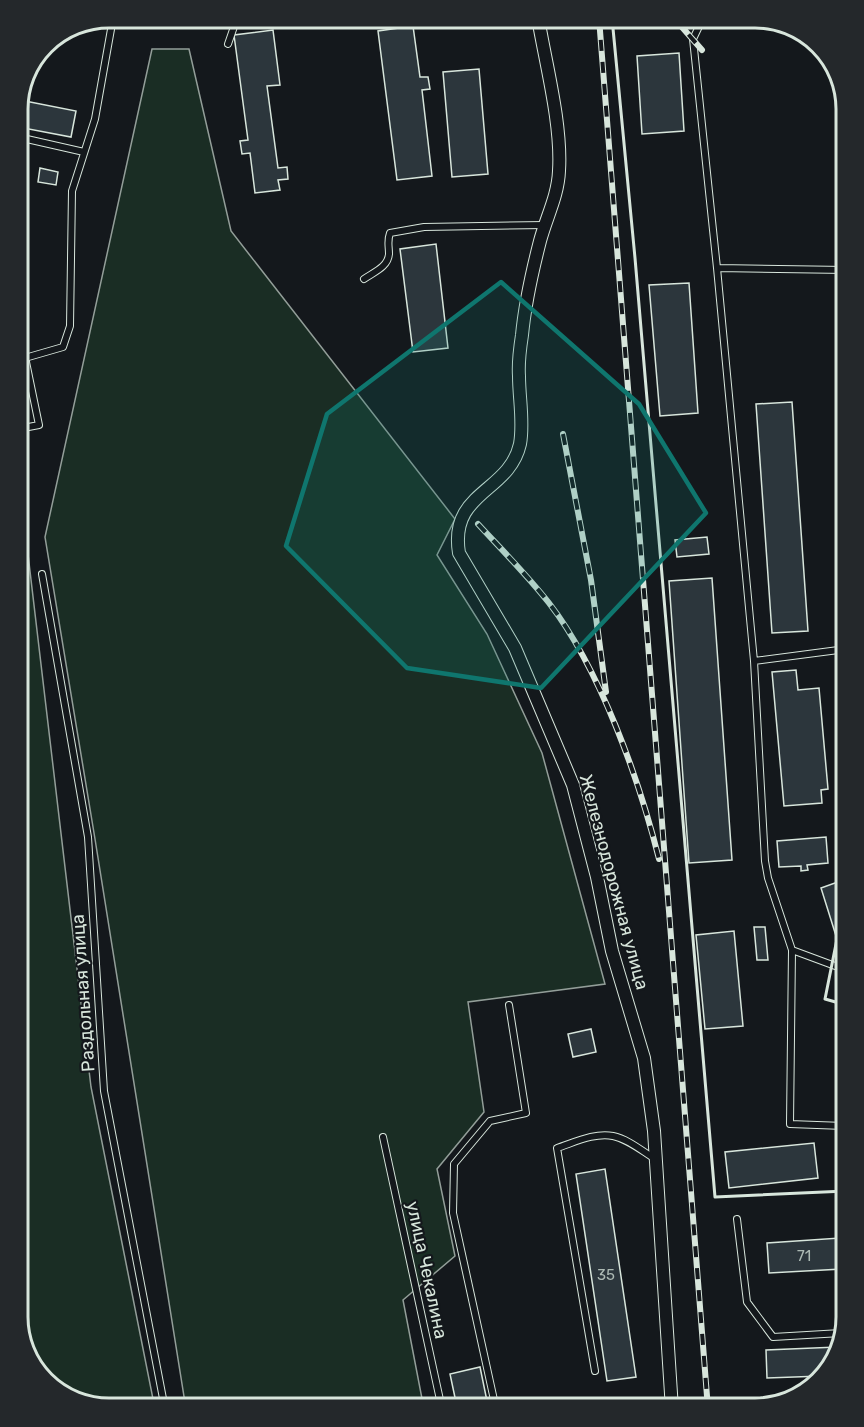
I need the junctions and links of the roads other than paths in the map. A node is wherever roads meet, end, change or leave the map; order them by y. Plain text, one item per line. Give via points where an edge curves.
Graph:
1 (111, 29) edge
2 (233, 29) edge
3 (540, 29) edge
4 (698, 29) edge
5 (228, 44) dead end
6 (29, 140) edge
7 (84, 152) junction
8 (545, 225) junction
9 (717, 268) junction
10 (836, 270) edge
11 (364, 279) dead end
12 (29, 356) edge
13 (29, 386) edge
14 (29, 427) edge
15 (42, 574) dead end
16 (836, 650) edge
17 (754, 661) junction
18 (792, 950) junction
19 (836, 966) edge
20 (509, 1005) dead end
21 (836, 1126) edge
22 (384, 1137) dead end
23 (656, 1160) junction
24 (737, 1219) dead end
25 (834, 1333) edge
26 (595, 1371) dead end
27 (163, 1398) edge
28 (440, 1398) edge
29 (494, 1398) edge
30 (671, 1398) edge

1 - 7 lane via 96,119
2 - 5 lane
3 - 8 street, Железнодорожная улица via 559,152 556,191
4 - 9 lane via 693,39
6 - 7 lane
7 - 12 lane via 72,191 70,326 63,347
8 - 11 lane via 424,227 390,233 386,264
8 - 23 street, Железнодорожная улица via 522,333 520,444 506,470 466,510 457,538 459,553 515,648 573,786 612,951 644,1058
9 - 10 lane
9 - 17 lane
13 - 14 lane via 39,425
15 - 27 lane, Раздольная улица via 88,837 104,1091
16 - 17 lane
17 - 18 lane via 765,861
18 - 19 lane
18 - 21 lane via 790,1124
20 - 29 lane via 526,1113 490,1121 454,1164 453,1213
22 - 28 lane, улица Чекалина
23 - 26 lane via 611,1135 557,1148
23 - 30 street, Железнодорожная улица
24 - 25 lane via 747,1302 773,1337

